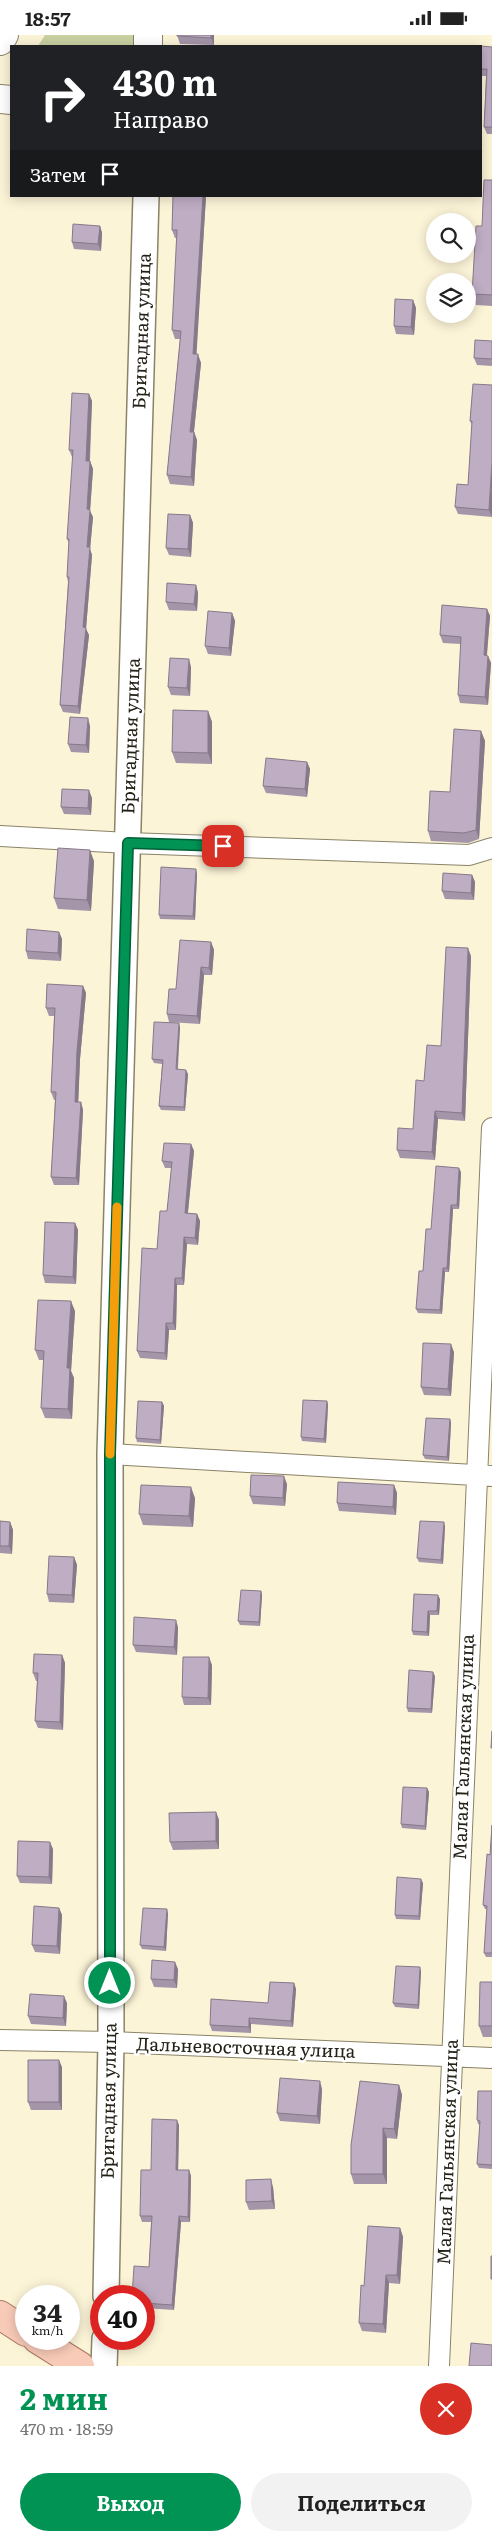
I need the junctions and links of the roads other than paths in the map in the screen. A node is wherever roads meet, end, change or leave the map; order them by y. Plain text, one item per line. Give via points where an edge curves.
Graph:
1 (4, 35) edge
2 (0, 41) edge
3 (146, 197) edge
4 (0, 836) edge
5 (128, 843) junction
6 (492, 848) edge
7 (492, 1128) edge
8 (110, 1454) junction
9 (484, 1476) edge
10 (0, 2040) edge
11 (111, 2042) junction
12 (451, 2057) junction
13 (492, 2058) edge
14 (106, 2285) edge
15 (0, 2315) edge
16 (15, 2325) edge
17 (55, 2350) edge
18 (105, 2350) edge
19 (80, 2366) edge
20 (104, 2366) edge
21 (439, 2366) edge

1 - 2 main road
3 - 5 street, Бригадная улица
4 - 5 street
5 - 6 street via 469,855
5 - 8 street, Бригадная улица
7 - 9 street, Малая Гальянская улица
8 - 9 street
8 - 11 street, Бригадная улица
9 - 12 street, Малая Гальянская улица
10 - 11 street, Дальневосточная улица
11 - 12 street, Дальневосточная улица
11 - 14 street, Бригадная улица
12 - 13 street, Дальневосточная улица
12 - 21 street, Малая Гальянская улица
15 - 16 main road
17 - 19 main road
18 - 20 street

